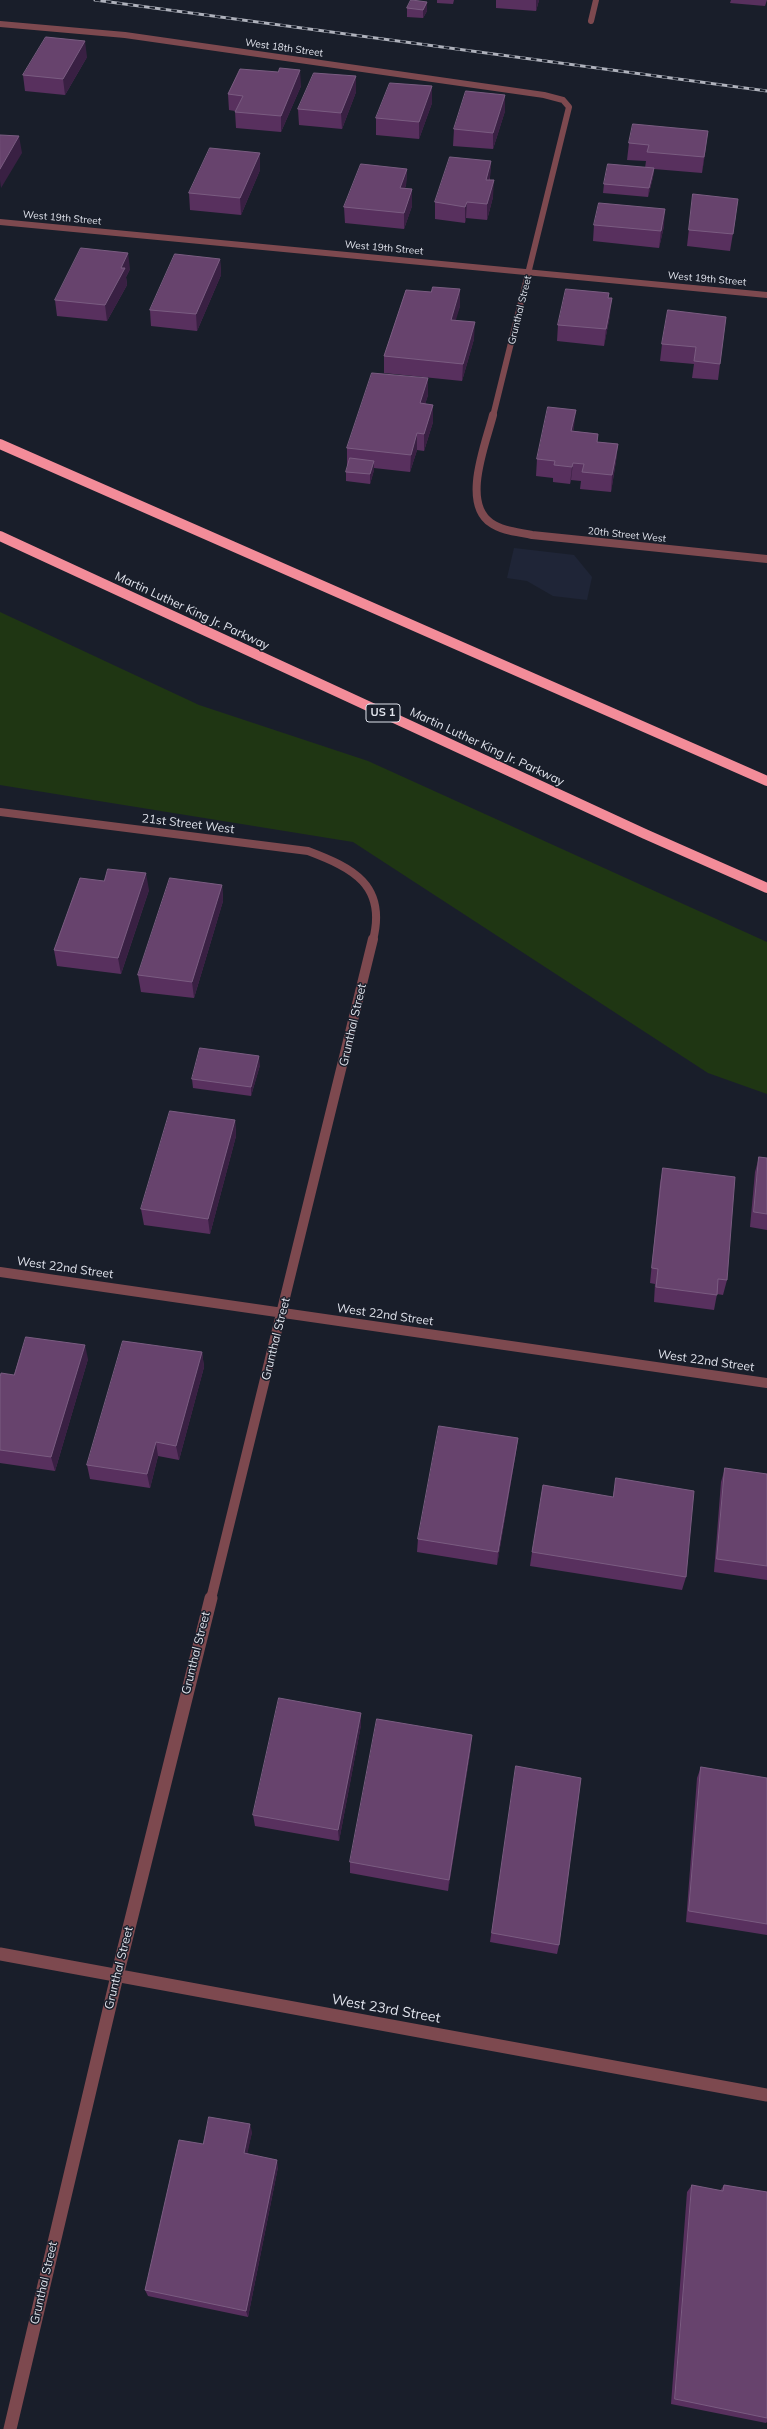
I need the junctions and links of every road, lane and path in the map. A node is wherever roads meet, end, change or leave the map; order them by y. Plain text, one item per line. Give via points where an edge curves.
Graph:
1 (596, 0) edge
2 (591, 21) dead end
3 (0, 24) edge
4 (563, 100) joint
5 (0, 222) edge
6 (530, 272) junction
7 (767, 295) edge
8 (0, 444) edge
9 (486, 520) joint
10 (0, 536) edge
11 (767, 559) edge
12 (767, 781) edge
13 (0, 812) edge
14 (366, 880) joint
15 (767, 888) edge
16 (0, 1272) edge
17 (283, 1313) junction
18 (767, 1383) edge
19 (0, 1954) edge
20 (117, 1976) junction
21 (767, 2095) edge
22 (10, 2429) edge

1 - 2 street
3 - 4 street, West 18th Street via 125,35 544,95
4 - 6 street, Grunthal Street via 569,107
5 - 6 street, West 19th Street
6 - 7 street, West 19th Street
6 - 9 street, Grunthal Street via 476,485 475,503
8 - 12 highway
9 - 11 street, 20th Street West via 505,530 532,535
10 - 15 highway, Martin Luther King Jr. Parkway / US 1
13 - 14 street, 21st Street West via 308,851 341,864
14 - 17 street, Grunthal Street via 376,903 377,924
16 - 17 street, West 22nd Street
17 - 18 street, West 22nd Street
17 - 20 street, Grunthal Street
19 - 20 street, West 23rd Street
20 - 21 street, West 23rd Street
20 - 22 street, Grunthal Street

